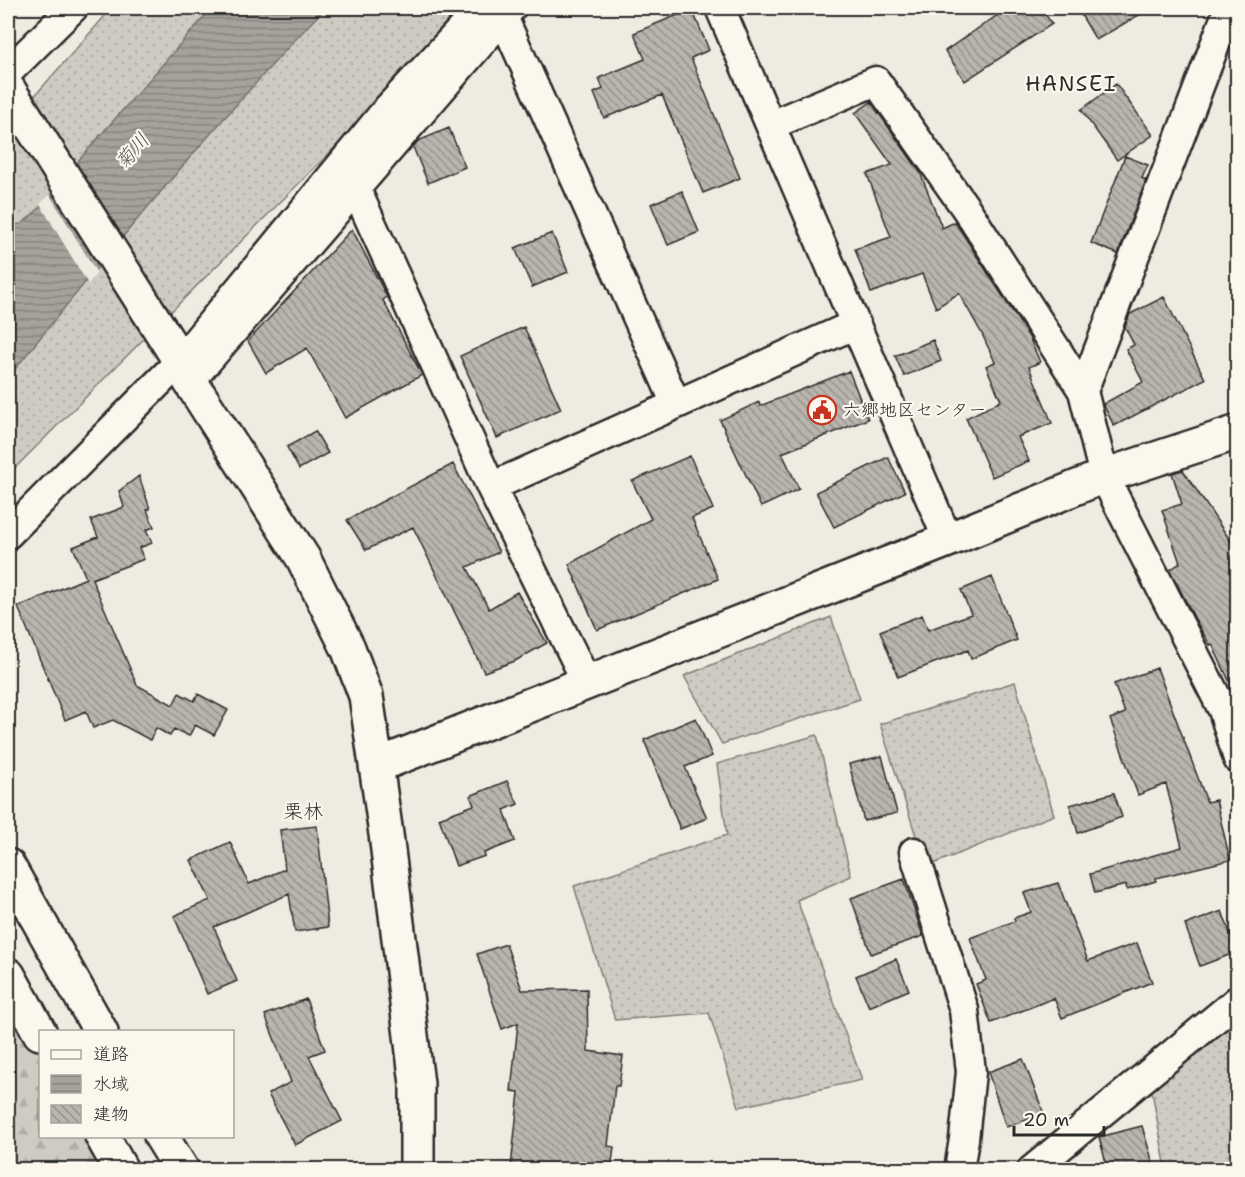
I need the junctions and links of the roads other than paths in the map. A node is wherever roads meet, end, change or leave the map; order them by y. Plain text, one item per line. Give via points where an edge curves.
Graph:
1 (73, 8) edge
2 (720, 8) edge
3 (1229, 8) edge
4 (498, 11) edge
5 (8, 72) edge
6 (8, 90) edge
7 (771, 125) junction
8 (356, 186) junction
9 (856, 324) junction
10 (181, 364) junction
11 (1083, 391) junction
12 (676, 404) junction
13 (1238, 432) edge
14 (1104, 476) junction
15 (491, 487) junction
16 (8, 534) edge
17 (948, 540) junction
18 (587, 683) junction
19 (1238, 759) edge
20 (376, 766) junction
21 (914, 852) dead end
22 (8, 867) edge
23 (8, 975) edge
24 (1238, 1000) edge
25 (100, 1030) edge
26 (39, 1031) edge
27 (103, 1138) edge
28 (162, 1138) edge
29 (122, 1170) edge
30 (182, 1170) edge
31 (417, 1170) edge
32 (958, 1170) edge
33 (1032, 1170) edge

1 - 5 street
2 - 7 street
3 - 11 street
4 - 8 street
4 - 10 street via 388,108
4 - 12 street
6 - 10 main road
7 - 9 street
7 - 11 street via 876,81 967,210
8 - 10 street
8 - 15 street
9 - 12 street
9 - 17 street
10 - 16 street
10 - 20 main road via 321,592 366,696
11 - 14 street
12 - 15 street
13 - 14 main road
14 - 17 main road
14 - 19 street via 1223,710
15 - 18 street
17 - 18 main road
18 - 20 main road
20 - 31 main road via 417,1084
21 - 32 street via 964,1010 971,1072
22 - 25 main road
23 - 26 main road
24 - 33 street
27 - 29 main road
28 - 30 main road

